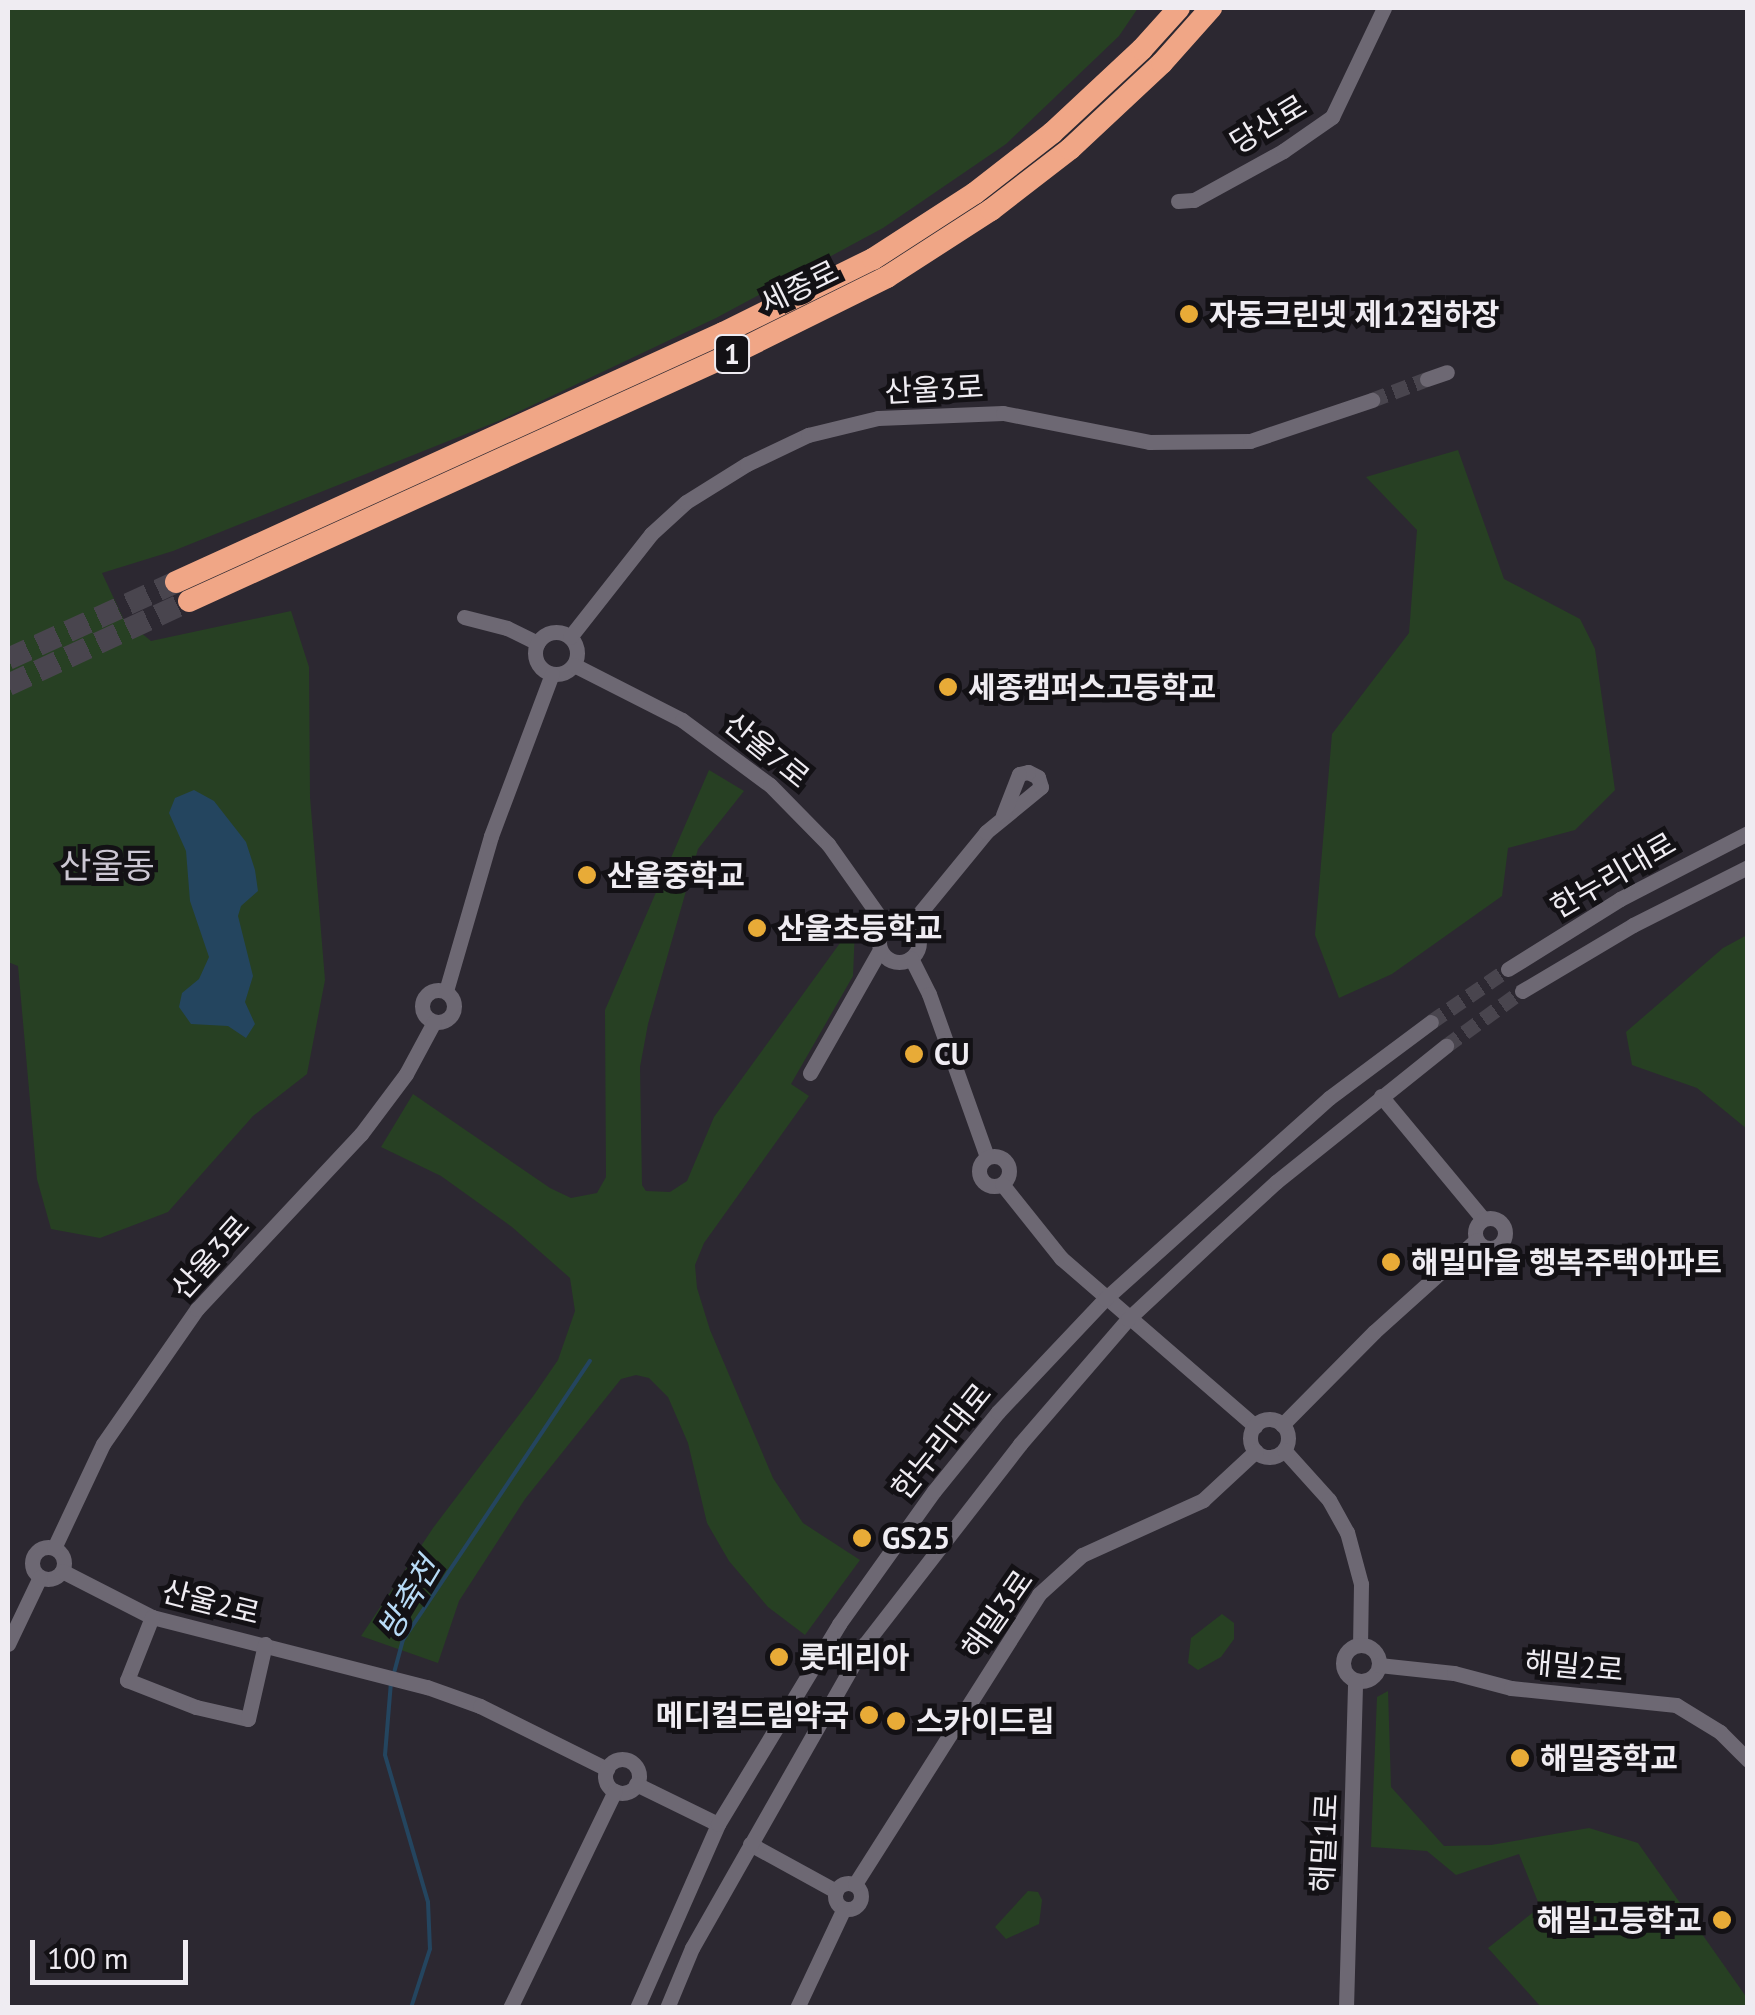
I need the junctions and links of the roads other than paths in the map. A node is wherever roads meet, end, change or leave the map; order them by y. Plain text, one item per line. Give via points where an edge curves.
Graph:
1 (1178, 8) edge
2 (1211, 8) edge
3 (1384, 8) edge
4 (1178, 202) dead end
5 (1448, 372) dead end
6 (1427, 379) tunnel mouth
7 (1372, 400) tunnel mouth
8 (464, 618) dead end
9 (570, 637) junction
10 (538, 643) junction
11 (574, 665) junction
12 (552, 674) junction
13 (1003, 815) dead end
14 (1748, 833) edge
15 (1748, 867) edge
16 (910, 925) junction
17 (886, 926) junction
18 (880, 950) junction
19 (911, 958) junction
20 (1508, 969) tunnel mouth
21 (446, 991) junction
22 (1522, 992) tunnel mouth
23 (434, 1022) junction
24 (1430, 1022) tunnel mouth
25 (1446, 1046) tunnel mouth
26 (810, 1073) dead end
27 (1381, 1096) junction
28 (1483, 1218) junction
29 (1476, 1240) junction
30 (1105, 1299) junction
31 (1128, 1319) junction
32 (1282, 1425) junction
33 (1255, 1426) junction
34 (1284, 1450) junction
35 (1256, 1452) junction
36 (54, 1548) junction
37 (62, 1571) junction
38 (40, 1578) junction
39 (152, 1618) junction
40 (8, 1644) edge
41 (265, 1644) junction
42 (1360, 1645) junction
43 (1378, 1665) junction
44 (1355, 1681) junction
45 (1748, 1760) edge
46 (607, 1769) junction
47 (636, 1784) junction
48 (615, 1791) junction
49 (718, 1824) junction
50 (750, 1844) junction
51 (855, 1884) junction
52 (836, 1891) junction
53 (844, 1908) junction
54 (510, 2008) edge
55 (636, 2008) edge
56 (667, 2008) edge
57 (797, 2008) edge
58 (1346, 2008) edge

1 - 2 highway, 세종로 / 1 via 1052,133 872,259 182,591 736,352 888,277 992,210 1070,149
3 - 4 street, 당산로 via 1332,117 1284,151 1194,200
5 - 6 street
7 - 9 street, 산울3로 via 1250,440 1149,442 1003,414 878,418 808,435 686,502 643,544
8 - 10 street
9 - 10 street via 550,633
9 - 11 street via 577,649
10 - 12 street via 536,662
11 - 12 street
11 - 17 street, 산울7로 via 682,720 746,765 828,844
12 - 21 street via 491,836
13 - 16 street
14 - 20 street, 한누리대로 via 1620,899
15 - 22 street, 한누리대로 via 1633,924
16 - 17 street
16 - 19 street via 919,942
17 - 18 street
18 - 19 street via 896,962
18 - 26 street
19 - 30 street via 987,1157 1006,1161 1002,1184 1061,1258
21 - 23 street via 454,1010 449,1019
21 - 23 street via 423,1000
23 - 36 street, 산울3로 via 406,1074 360,1134 197,1310 103,1444
24 - 30 street, 한누리대로 via 1329,1098
25 - 27 street
27 - 28 street
27 - 31 street
28 - 29 street
28 - 29 street via 1498,1219 1504,1236 1489,1248
29 - 32 street
30 - 31 street
30 - 49 street, 한누리대로 via 998,1412 889,1550
31 - 33 street
31 - 50 street via 1020,1444 865,1644
32 - 33 street via 1265,1420
32 - 34 street via 1288,1435
33 - 35 street
34 - 35 street via 1270,1457
34 - 42 street via 1329,1500 1347,1532 1361,1584
35 - 51 street, 해밀3로 via 1203,1500 1082,1556 1039,1594
36 - 37 street via 64,1560
36 - 38 street via 32,1557
37 - 38 street
37 - 39 street, 산울2로
38 - 40 street
39 - 41 street, 산울2로
39 - 41 street via 127,1680 248,1719
41 - 46 street, 산울2로 via 427,1686
42 - 43 street via 1374,1651
42 - 44 street via 1342,1662
43 - 44 street via 1372,1678
43 - 45 street, 해밀2로 via 1676,1705 1720,1732
44 - 58 street, 해밀1로
46 - 47 street via 619,1760 630,1762
46 - 48 street
47 - 48 street via 628,1792
47 - 49 street
48 - 54 street
49 - 55 street, 한누리대로
50 - 52 street
50 - 56 street
51 - 52 street
51 - 53 street via 861,1900
52 - 53 street
53 - 57 street

